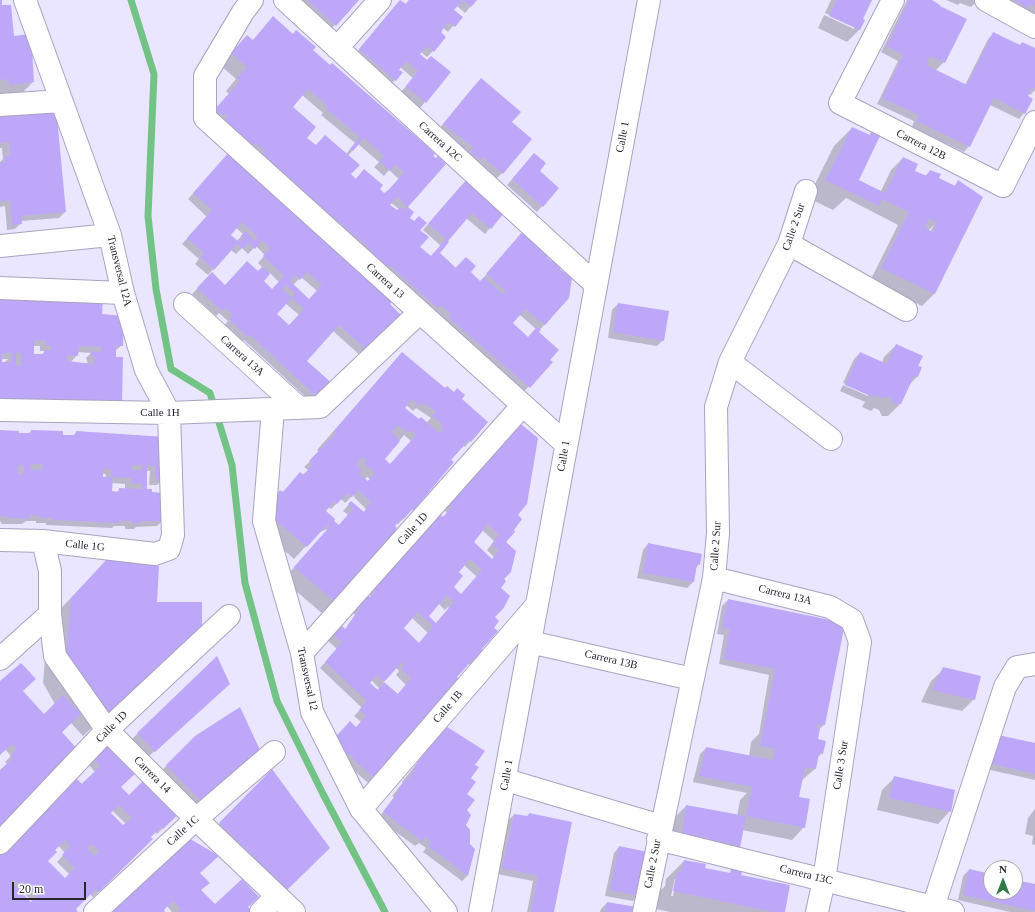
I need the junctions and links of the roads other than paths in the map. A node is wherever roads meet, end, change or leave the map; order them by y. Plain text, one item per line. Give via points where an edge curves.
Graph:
1 (24, 0) edge
2 (285, 0) edge
3 (380, 0) edge
4 (650, 0) edge
5 (893, 0) edge
6 (986, 0) edge
7 (242, 4) edge
8 (1035, 27) edge
9 (337, 48) junction
10 (61, 101) junction
11 (0, 105) edge
12 (1035, 122) edge
13 (806, 191) dead end
14 (110, 234) junction
15 (789, 244) junction
16 (0, 246) edge
17 (596, 284) junction
18 (0, 288) edge
19 (122, 293) junction
20 (185, 304) dead end
21 (906, 310) dead end
22 (420, 312) junction
23 (730, 362) junction
24 (523, 405) junction
25 (310, 408) junction
26 (0, 410) edge
27 (267, 410) junction
28 (174, 413) junction
29 (831, 439) dead end
30 (566, 444) junction
31 (0, 540) edge
32 (43, 541) junction
33 (169, 549) joint
34 (714, 578) junction
35 (536, 606) junction
36 (50, 614) junction
37 (229, 616) dead end
38 (852, 620) joint
39 (530, 642) junction
40 (302, 653) junction
41 (0, 659) edge
42 (1035, 664) edge
43 (692, 679) junction
44 (107, 730) junction
45 (274, 752) dead end
46 (506, 780) junction
47 (361, 809) junction
48 (196, 819) junction
49 (660, 832) junction
50 (0, 843) edge
51 (824, 880) junction
52 (277, 896) junction
53 (943, 909) edge
54 (95, 912) edge
55 (261, 912) edge
56 (294, 912) edge
57 (446, 912) edge
58 (480, 912) edge
59 (644, 912) edge
60 (817, 912) edge

1 - 10 street, Transversal 12A
2 - 9 street, Carrera 12C
3 - 9 street
4 - 17 street, Calle 1
5 - 12 street, Carrera 12B via 840,103 1002,186
6 - 8 street
7 - 22 street, Carrera 13 via 205,76 204,118
9 - 17 street, Carrera 12C
10 - 11 street
10 - 14 street, Transversal 12A
13 - 15 street, Calle 2 Sur
14 - 16 street
14 - 19 street, Transversal 12A
15 - 21 street
15 - 23 street, Calle 2 Sur
17 - 30 street, Calle 1
18 - 19 street
19 - 28 street, Transversal 12A via 146,370
20 - 25 street, Carrera 13A
22 - 24 street, Carrera 13
22 - 25 street
23 - 29 street
23 - 34 street, Calle 2 Sur via 716,407 718,533
24 - 30 street, Carrera 13
24 - 40 street, Calle 1D
25 - 27 street, Calle 1H
26 - 28 street, Calle 1H
27 - 28 street, Calle 1H
27 - 40 street, Transversal 12 via 264,520
28 - 33 street, Transversal 12A via 174,535
30 - 35 street, Calle 1
31 - 32 street, Calle 1G
32 - 33 street, Calle 1G via 155,554
32 - 36 street, Carrera 14 via 50,571
34 - 38 street, Carrera 13A via 830,606
34 - 43 street, Calle 2 Sur
35 - 39 street, Calle 1
35 - 47 street, Calle 1B
36 - 41 street
36 - 44 street, Carrera 14 via 55,656
37 - 44 street, Calle 1D
38 - 51 street, Calle 3 Sur via 860,642
39 - 43 street, Carrera 13B
39 - 46 street, Calle 1
40 - 47 street, Transversal 12 via 312,712
42 - 53 street via 1017,667 1005,687
43 - 49 street, Calle 2 Sur
44 - 48 street, Carrera 14
44 - 50 street, Calle 1D
45 - 48 street, Calle 1C
46 - 49 street, Carrera 13C
46 - 58 street, Calle 1
47 - 57 street, Transversal 12
48 - 52 street, Carrera 14
48 - 54 street, Calle 1C
49 - 51 street, Carrera 13C
49 - 59 street, Calle 2 Sur
51 - 53 street, Carrera 13C
51 - 60 street, Calle 3 Sur
52 - 55 street
52 - 56 street, Carrera 14

